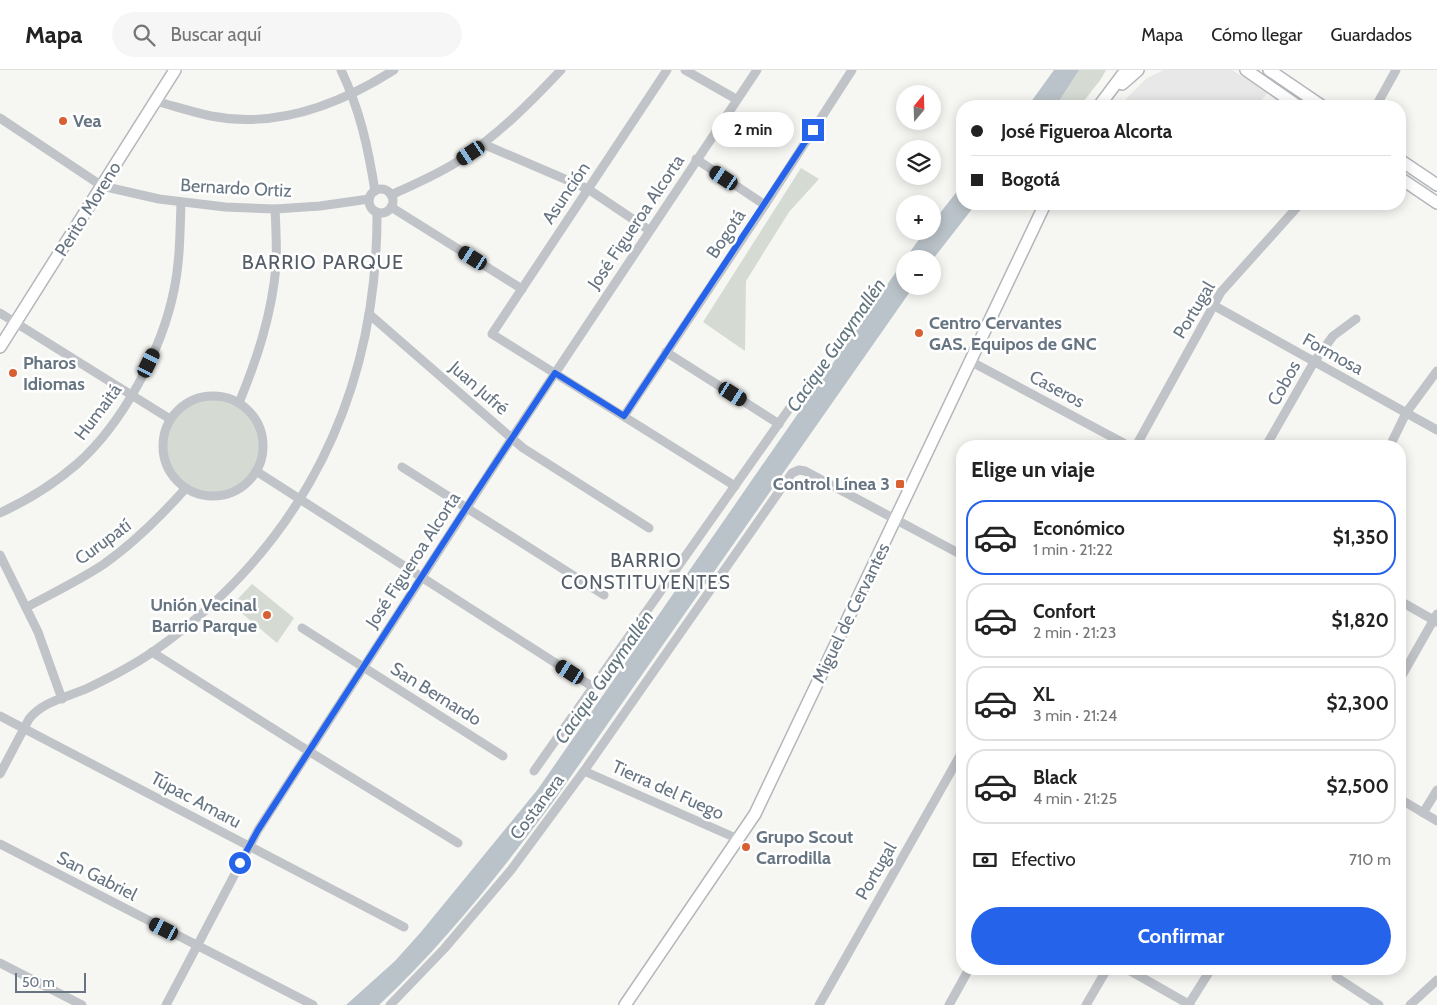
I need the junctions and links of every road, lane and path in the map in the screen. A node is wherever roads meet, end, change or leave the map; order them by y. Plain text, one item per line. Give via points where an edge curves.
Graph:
1 (174, 70) edge
2 (341, 70) edge
3 (394, 70) edge
4 (561, 70) edge
5 (667, 70) edge
6 (685, 70) edge
7 (757, 70) edge
8 (852, 70) edge
9 (1117, 70) edge
10 (1126, 70) edge
11 (1138, 70) edge
12 (1246, 70) edge
13 (1269, 70) edge
14 (1396, 70) edge
15 (1108, 93) junction
16 (351, 94) junction
17 (736, 99) junction
18 (1103, 100) edge
19 (1289, 100) edge
20 (1313, 100) edge
21 (1379, 100) edge
22 (156, 101) junction
23 (0, 118) edge
24 (483, 144) junction
25 (696, 160) junction
26 (1406, 163) edge
27 (1435, 180) edge
28 (1406, 182) edge
29 (102, 186) junction
30 (588, 189) junction
31 (375, 191) junction
32 (391, 195) junction
33 (369, 199) junction
34 (181, 203) junction
35 (1437, 203) edge
36 (765, 206) junction
37 (391, 208) junction
38 (275, 209) junction
39 (1042, 210) edge
40 (1295, 210) edge
41 (377, 212) junction
42 (649, 230) junction
43 (522, 289) junction
44 (1213, 305) junction
45 (0, 313) edge
46 (370, 314) junction
47 (1356, 319) dead end
48 (16, 322) junction
49 (0, 346) edge
50 (666, 352) junction
51 (970, 361) junction
52 (1314, 362) junction
53 (1437, 371) edge
54 (555, 373) junction
55 (131, 395) junction
56 (239, 403) junction
57 (789, 409) dead end
58 (1406, 413) junction
59 (624, 416) junction
60 (170, 419) junction
61 (779, 424) junction
62 (1437, 430) edge
63 (512, 438) junction
64 (1118, 440) edge
65 (1139, 440) edge
66 (1269, 440) edge
67 (1393, 440) edge
68 (402, 467) dead end
69 (256, 471) junction
70 (735, 486) junction
71 (186, 488) junction
72 (300, 499) junction
73 (466, 508) junction
74 (0, 513) edge
75 (896, 519) junction
76 (649, 528) dead end
77 (956, 552) edge
78 (0, 554) edge
79 (422, 577) junction
80 (604, 595) dead end
81 (1406, 604) edge
82 (27, 607) junction
83 (1436, 619) edge
84 (302, 628) dead end
85 (152, 652) junction
86 (364, 667) junction
87 (1406, 669) edge
88 (593, 687) junction
89 (62, 699) junction
90 (0, 716) edge
91 (24, 728) junction
92 (310, 752) junction
93 (503, 756) dead end
94 (956, 763) edge
95 (534, 771) dead end
96 (584, 771) junction
97 (0, 774) edge
98 (1437, 790) edge
99 (1406, 803) edge
100 (1423, 813) junction
101 (1437, 820) edge
102 (738, 839) junction
103 (458, 843) dead end
104 (0, 844) edge
105 (249, 846) junction
106 (404, 927) dead end
107 (196, 946) junction
108 (0, 963) edge
109 (966, 975) edge
110 (1104, 975) edge
111 (1138, 975) edge
112 (1207, 975) edge
113 (1336, 977) dead end
114 (1437, 980) edge
115 (296, 1001) edge
116 (82, 1005) edge
117 (166, 1005) edge
118 (313, 1005) edge
119 (390, 1005) edge
120 (625, 1005) edge
121 (818, 1005) edge
122 (949, 1005) edge
123 (1086, 1005) edge
124 (1190, 1005) edge
125 (1380, 1005) edge
126 (1410, 1005) edge

1 - 22 main road, Perito Moreno
2 - 16 street
3 - 16 street
4 - 24 street
5 - 30 street, Asunción
6 - 17 street
7 - 17 street, José Figueroa Alcorta
8 - 36 street, Bogotá
9 - 15 main road
10 - 15 main road
11 - 15 main road via 1115,91
12 - 19 main road
13 - 20 main road
14 - 21 street
15 - 18 main road
16 - 22 street via 309,112 256,119 212,116
16 - 31 street via 366,137
17 - 25 street, José Figueroa Alcorta
22 - 29 main road, Perito Moreno
23 - 29 street
24 - 30 street
24 - 32 street via 445,169
25 - 36 street
25 - 42 street, José Figueroa Alcorta
26 - 27 main road
28 - 35 main road
29 - 34 street, Bernardo Ortiz
29 - 48 main road, Perito Moreno
30 - 42 street
30 - 43 street, Asunción
31 - 32 street via 386,190
31 - 33 street
32 - 37 street
33 - 38 street, Bernardo Ortiz
33 - 41 street via 370,206
34 - 38 street, Bernardo Ortiz
34 - 55 street, Humaitá via 177,274 171,306 154,352
36 - 50 street, Bogotá
37 - 41 street
37 - 43 street
38 - 56 street via 276,255 271,299 259,350
39 - 51 main road, Miguel de Cervantes
40 - 44 street, Portugal
41 - 46 street
42 - 54 street, José Figueroa Alcorta
43 - 54 street, Asunción via 492,334
44 - 52 street, Formosa
44 - 65 street, Portugal
45 - 48 street
46 - 63 street, Juan Jufré
46 - 72 street via 344,412
47 - 52 street, Cobos via 1333,336
48 - 49 main road, Perito Moreno
48 - 55 street
50 - 59 street, Bogotá
50 - 61 street
51 - 64 street, Caseros
51 - 75 main road, Miguel de Cervantes
52 - 58 street, Formosa
52 - 66 street, Cobos
53 - 58 street
54 - 59 street
54 - 63 street, José Figueroa Alcorta
55 - 60 street
55 - 74 street, Humaitá via 78,463 39,492
56 - 60 street via 224,397 193,399
56 - 69 street via 257,422 261,434 262,453
57 - 61 street
58 - 62 street, Formosa
58 - 67 street
59 - 70 street
60 - 71 street via 162,449 174,478
61 - 70 street
63 - 73 street, José Figueroa Alcorta
63 - 76 street, Juan Jufré
68 - 73 street
69 - 71 street via 246,484 216,496
69 - 72 street
70 - 88 street
71 - 82 street, Curupatí via 155,522 114,556
72 - 79 street
72 - 85 street via 267,545 240,575 204,611
73 - 79 street, José Figueroa Alcorta
73 - 80 street
75 - 77 street
75 - 96 street, Costanera via 805,471 792,473
75 - 102 main road, Miguel de Cervantes via 755,814
78 - 82 street
79 - 86 street, José Figueroa Alcorta
79 - 88 street
81 - 83 street
82 - 89 street
83 - 87 street
84 - 86 street, San Bernardo
85 - 89 street via 104,680
85 - 92 street
86 - 92 street, José Figueroa Alcorta
86 - 93 street, San Bernardo
88 - 95 street
89 - 91 street via 35,712
90 - 91 street, Túpac Amaru
91 - 97 street
91 - 105 street, Túpac Amaru
92 - 103 street
92 - 105 street, José Figueroa Alcorta
94 - 121 street, Portugal
96 - 102 street, Tierra del Fuego
96 - 119 street, Costanera via 479,909
98 - 100 street
99 - 100 street
100 - 101 street
102 - 120 main road, Miguel de Cervantes
104 - 107 street, San Gabriel
105 - 106 street, Túpac Amaru
105 - 107 street, José Figueroa Alcorta
107 - 115 street, San Gabriel
107 - 117 street, José Figueroa Alcorta
108 - 116 street
109 - 122 street
110 - 123 street
111 - 124 street
112 - 124 street
113 - 125 street
114 - 126 street
115 - 118 street, San Gabriel

